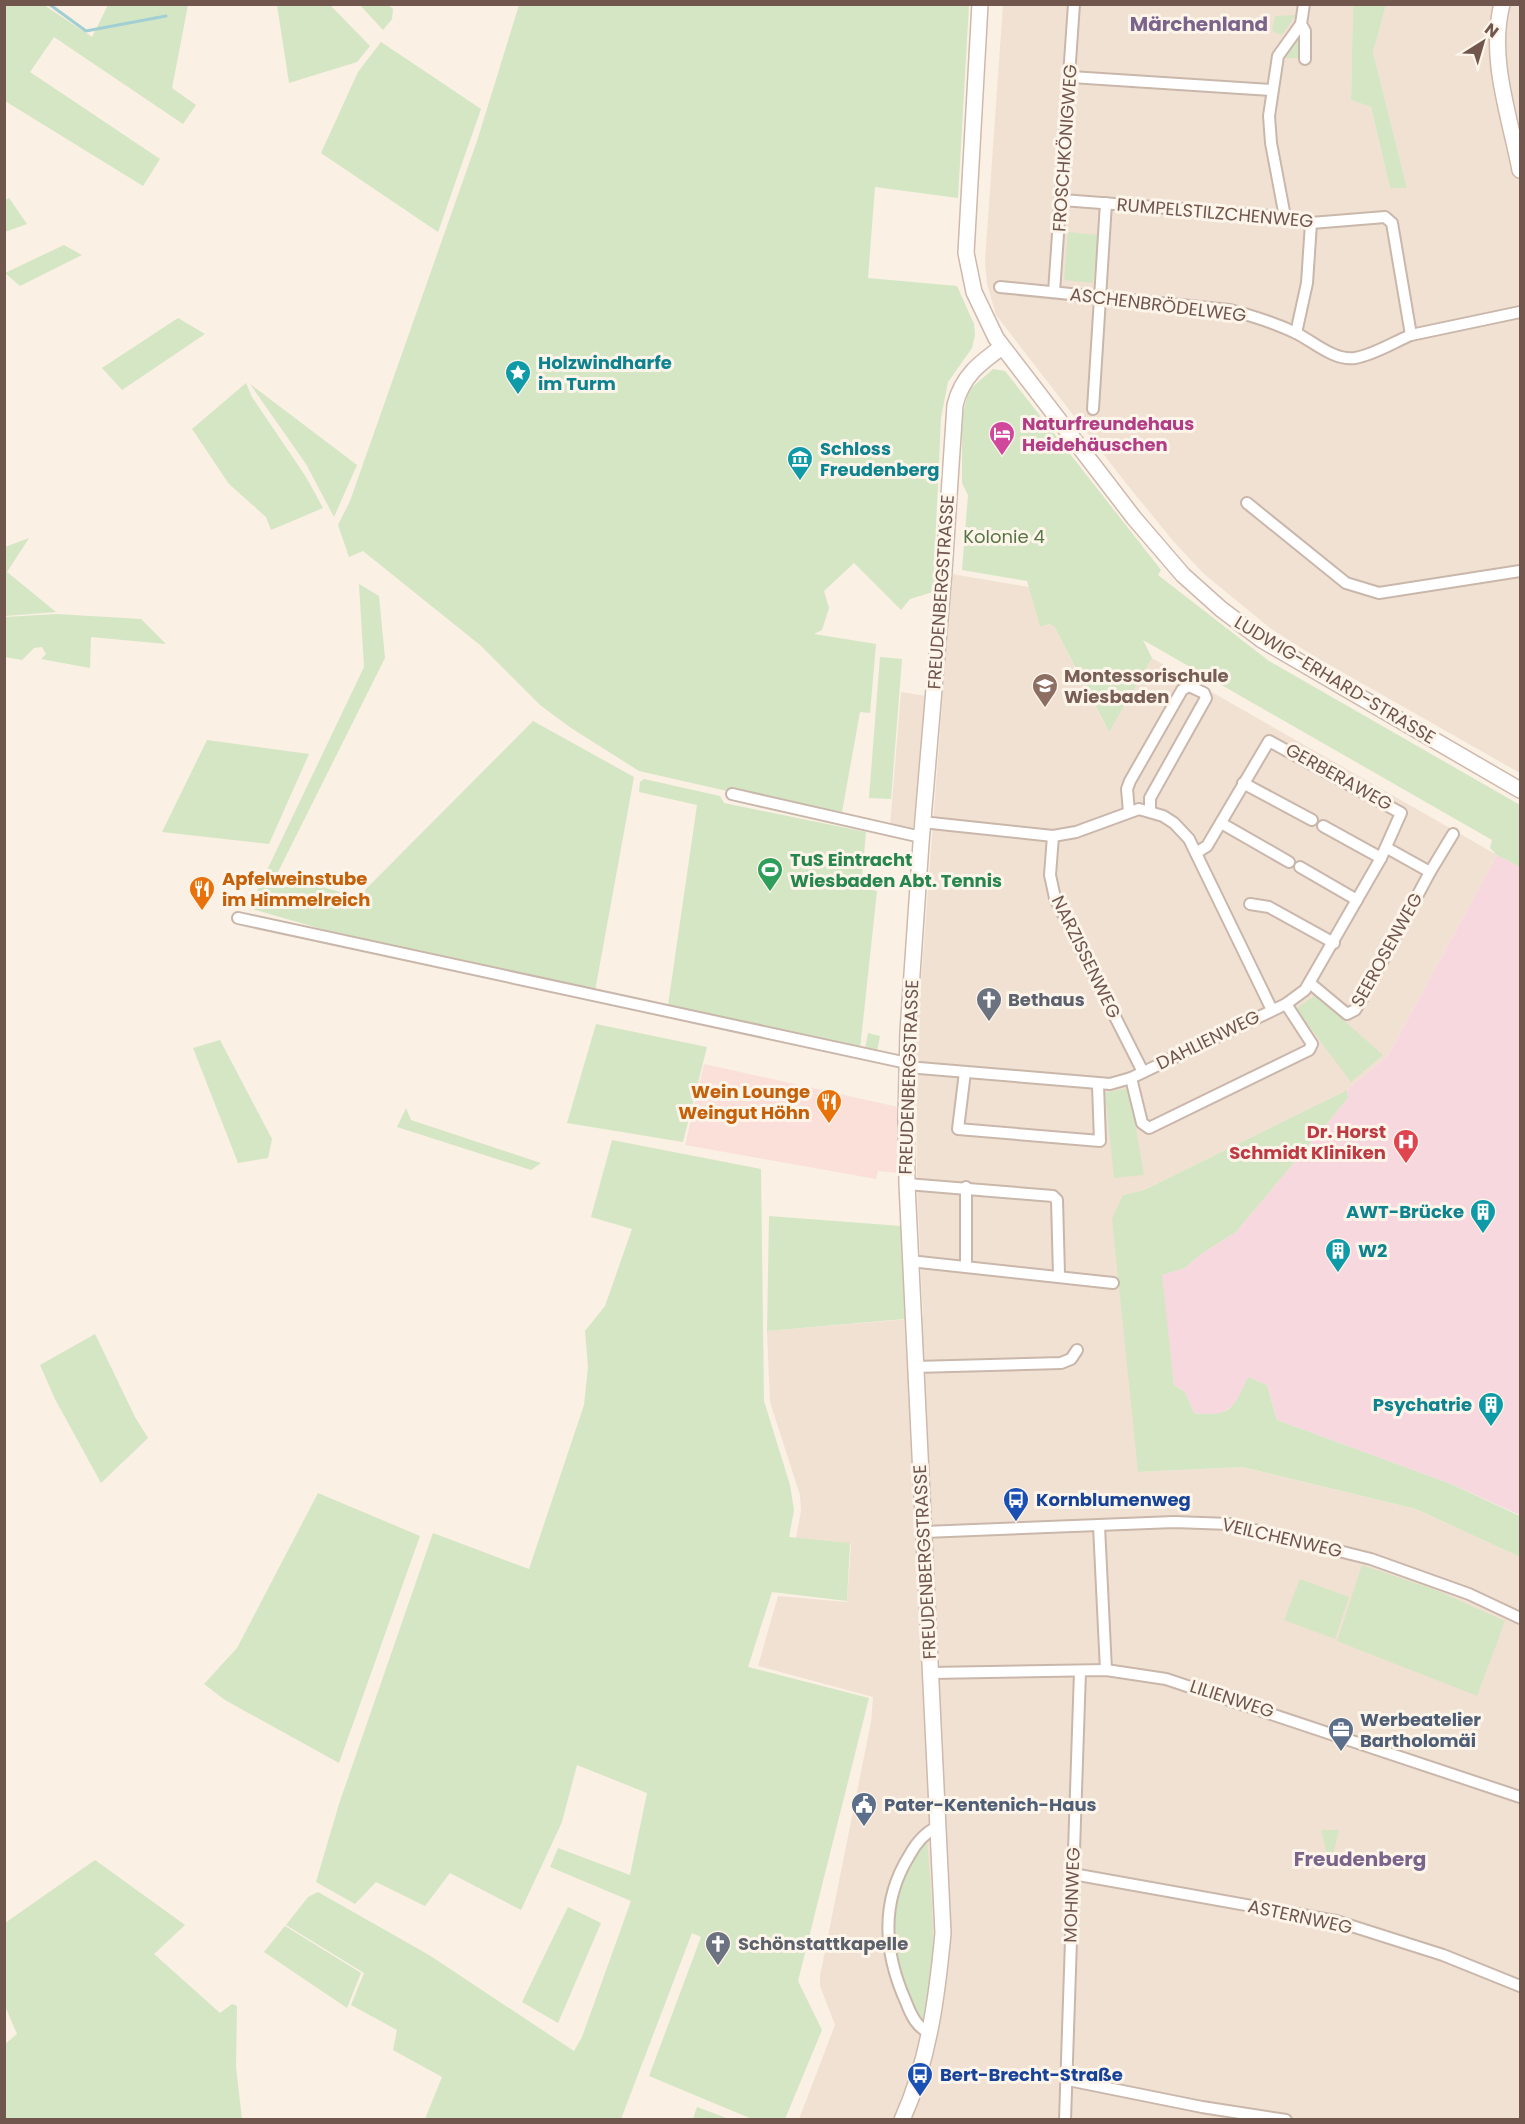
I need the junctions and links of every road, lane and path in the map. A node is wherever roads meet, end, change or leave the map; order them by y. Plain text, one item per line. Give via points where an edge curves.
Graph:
1 (980, 4) edge
2 (1074, 4) edge
3 (1304, 4) edge
4 (1502, 4) edge
5 (1301, 24) junction
6 (1305, 59) dead end
7 (1071, 77) junction
8 (1271, 90) junction
9 (1521, 170) edge
10 (1062, 200) junction
11 (1106, 204) junction
12 (1285, 218) junction
13 (1311, 223) junction
14 (1000, 287) dead end
15 (1054, 292) junction
16 (1101, 297) junction
17 (1521, 312) edge
18 (1296, 333) junction
19 (1411, 335) junction
20 (1002, 347) junction
21 (1093, 409) dead end
22 (1247, 503) dead end
23 (1521, 571) edge
24 (1243, 783) junction
25 (1521, 790) edge
26 (732, 794) dead end
27 (1150, 811) junction
28 (1130, 812) junction
29 (1401, 813) joint
30 (1312, 820) dead end
31 (1221, 824) junction
32 (1323, 826) dead end
33 (922, 829) junction
34 (1453, 834) dead end
35 (1053, 836) junction
36 (1196, 853) junction
37 (1384, 853) junction
38 (1430, 872) junction
39 (1357, 900) junction
40 (1250, 904) dead end
41 (238, 918) dead end
42 (1334, 943) junction
43 (1311, 984) junction
44 (1286, 1004) junction
45 (1272, 1010) junction
46 (907, 1065) junction
47 (965, 1072) junction
48 (1143, 1072) junction
49 (1131, 1078) junction
50 (1098, 1085) junction
51 (907, 1184) junction
52 (966, 1188) junction
53 (910, 1261) junction
54 (966, 1265) junction
55 (1059, 1275) junction
56 (1113, 1283) dead end
57 (1077, 1350) dead end
58 (915, 1367) junction
59 (1099, 1526) junction
60 (924, 1532) junction
61 (1521, 1618) edge
62 (1080, 1671) junction
63 (1106, 1671) junction
64 (930, 1673) junction
65 (1521, 1797) edge
66 (937, 1827) junction
67 (1073, 1875) junction
68 (1521, 1986) edge
69 (930, 2033) junction
70 (1068, 2080) junction
71 (902, 2120) edge
72 (1065, 2120) edge
73 (1286, 2120) edge

1 - 20 street, LUDWIG-ERHARD-STRASSE via 966,253 978,304
2 - 7 street, FROSCHKÖNIGWEG
3 - 5 street
4 - 9 street via 1497,48
5 - 6 street via 1305,32
5 - 8 street via 1278,56
7 - 8 street
7 - 10 street, FROSCHKÖNIGWEG
8 - 12 street via 1271,143
10 - 11 street, RUMPELSTILZCHENWEG
10 - 15 street, FROSCHKÖNIGWEG
11 - 12 street, RUMPELSTILZCHENWEG
11 - 16 street
12 - 13 street, RUMPELSTILZCHENWEG
13 - 18 street via 1307,283
13 - 19 street, RUMPELSTILZCHENWEG via 1380,216 1392,223
14 - 15 street, ASCHENBRÖDELWEG
15 - 16 street, ASCHENBRÖDELWEG
16 - 18 street, ASCHENBRÖDELWEG via 1230,310 1257,316
16 - 21 street
17 - 19 street
18 - 19 street, ASCHENBRÖDELWEG via 1333,354 1349,358
20 - 25 street, LUDWIG-ERHARD-STRASSE via 1152,540 1221,609 1284,653
20 - 33 street, FREUDENBERGSTRASSE via 970,372 955,405
22 - 23 street via 1346,583 1379,593
24 - 29 street, GERBERAWEG via 1265,743 1273,741
24 - 30 street
24 - 31 street, GERBERAWEG
26 - 33 street
27 - 28 street
27 - 28 street via 1150,798 1206,698 1189,686 1182,690 1130,781
27 - 36 street via 1174,823
28 - 35 street via 1076,832
29 - 37 street, DAHLIENWEG
31 - 36 street, GERBERAWEG via 1207,846
31 - 39 street
32 - 37 street, SEEROSENWEG
33 - 35 street
33 - 46 street, FREUDENBERGSTRASSE
34 - 38 street, SEEROSENWEG
35 - 48 street, NARZISSENWEG via 1050,875 1055,898
36 - 45 street
37 - 38 street, SEEROSENWEG
37 - 39 street, DAHLIENWEG
38 - 43 street, SEEROSENWEG via 1352,1013 1345,1014
39 - 42 street, DAHLIENWEG
40 - 42 street via 1269,907
41 - 46 street, DAHLIENWEG
42 - 43 street, DAHLIENWEG
43 - 44 street, DAHLIENWEG
44 - 45 street, DAHLIENWEG
44 - 49 street via 1312,1044 1309,1050 1149,1128 1142,1123
45 - 48 street, DAHLIENWEG
46 - 47 street, DAHLIENWEG
46 - 51 street, FREUDENBERGSTRASSE
47 - 50 street, DAHLIENWEG
47 - 50 street via 958,1129 1100,1141
48 - 49 street, DAHLIENWEG
49 - 50 street, DAHLIENWEG
51 - 52 street
51 - 53 street, FREUDENBERGSTRASSE
52 - 54 street
52 - 55 street via 1056,1198
53 - 54 street
53 - 58 street, FREUDENBERGSTRASSE
54 - 55 street
55 - 56 street
57 - 58 street via 1071,1359 1061,1363
58 - 60 street, FREUDENBERGSTRASSE
59 - 60 street, VEILCHENWEG
59 - 61 street, VEILCHENWEG via 1201,1522 1260,1529 1420,1575
59 - 63 street
60 - 64 street, FREUDENBERGSTRASSE
62 - 63 street, LILIENWEG
62 - 64 street, LILIENWEG
62 - 67 street, MOHNWEG
63 - 65 street, LILIENWEG via 1196,1686
64 - 66 street, FREUDENBERGSTRASSE
66 - 69 street, FREUDENBERGSTRASSE via 943,1933
66 - 69 street via 922,1837 903,1866 887,1917 896,1981 918,2025
67 - 68 street, ASTERNWEG via 1336,1921 1443,1955
67 - 70 street, MOHNWEG
69 - 71 street, FREUDENBERGSTRASSE
70 - 72 street, MOHNWEG
70 - 73 street

